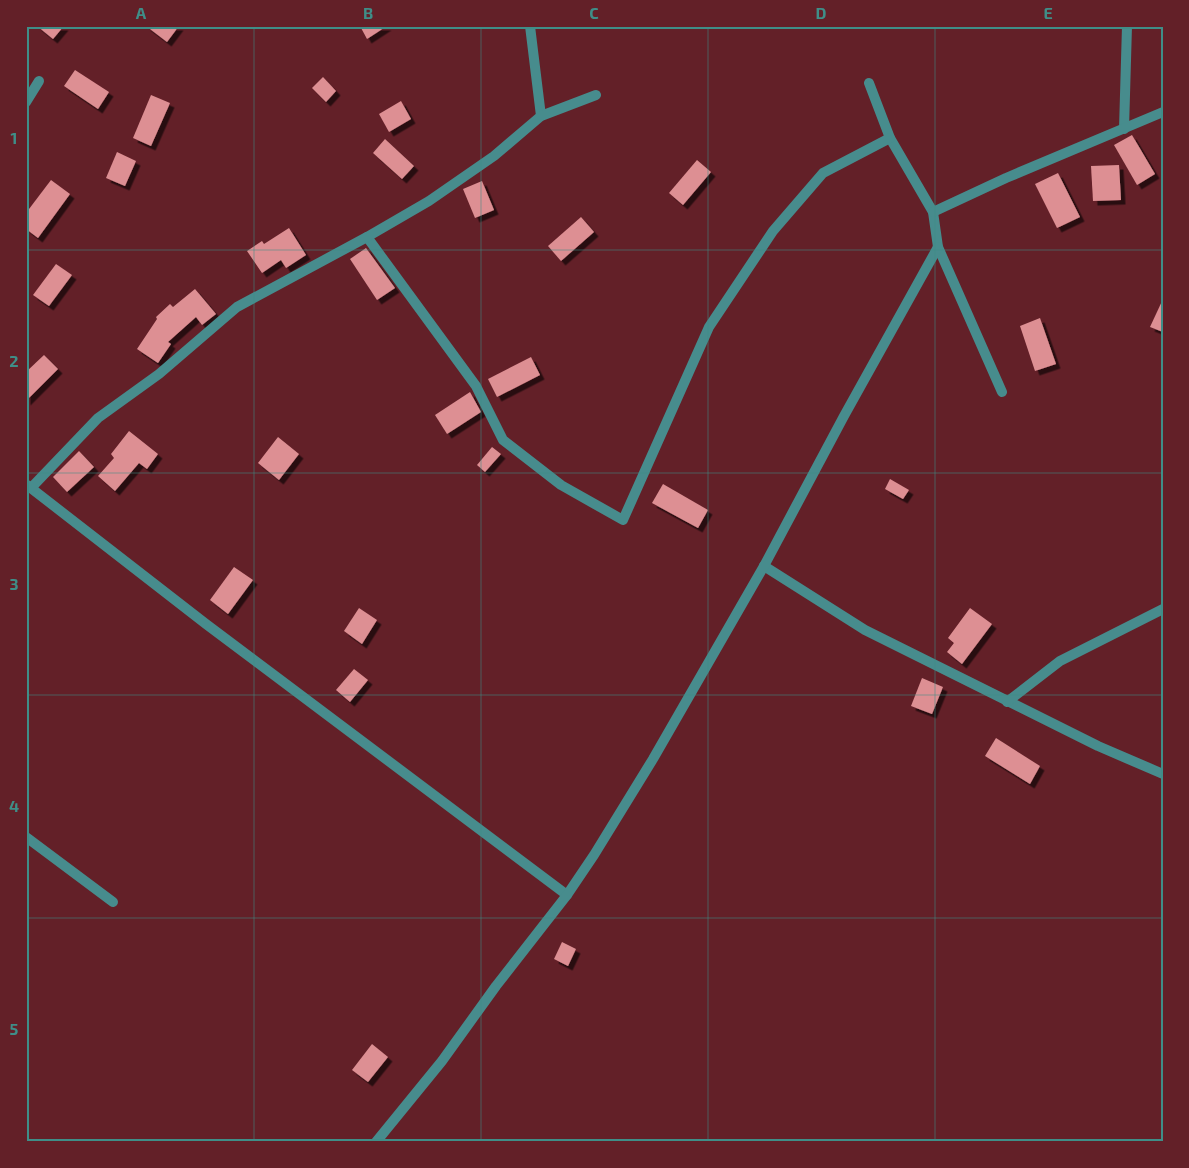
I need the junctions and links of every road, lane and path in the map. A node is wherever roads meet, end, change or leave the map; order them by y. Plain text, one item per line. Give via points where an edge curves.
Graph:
1 (530, 26) edge
2 (1127, 26) edge
3 (39, 81) dead end
4 (869, 83) dead end
5 (596, 95) dead end
6 (26, 102) edge
7 (1163, 112) edge
8 (541, 116) junction
9 (1124, 129) junction
10 (890, 138) junction
11 (933, 212) junction
12 (367, 237) junction
13 (938, 247) junction
14 (1002, 392) dead end
15 (29, 486) edge
16 (764, 566) junction
17 (1163, 609) edge
18 (1008, 702) junction
19 (1163, 774) edge
20 (26, 836) edge
21 (567, 896) junction
22 (113, 902) dead end
23 (376, 1142) edge

1 - 8 street
2 - 9 street
3 - 6 street
4 - 10 street
5 - 8 street
7 - 9 street
8 - 12 street via 494,156
9 - 11 street
10 - 11 street
10 - 12 street via 823,172 773,230 709,327 623,520 561,485 503,440 476,386
11 - 13 street
12 - 15 street via 237,307 159,374 98,418
13 - 14 street
13 - 16 street
15 - 21 street
16 - 18 street via 865,630
16 - 21 street via 653,759
17 - 18 street via 1060,661
18 - 19 street
20 - 22 street
21 - 23 street

